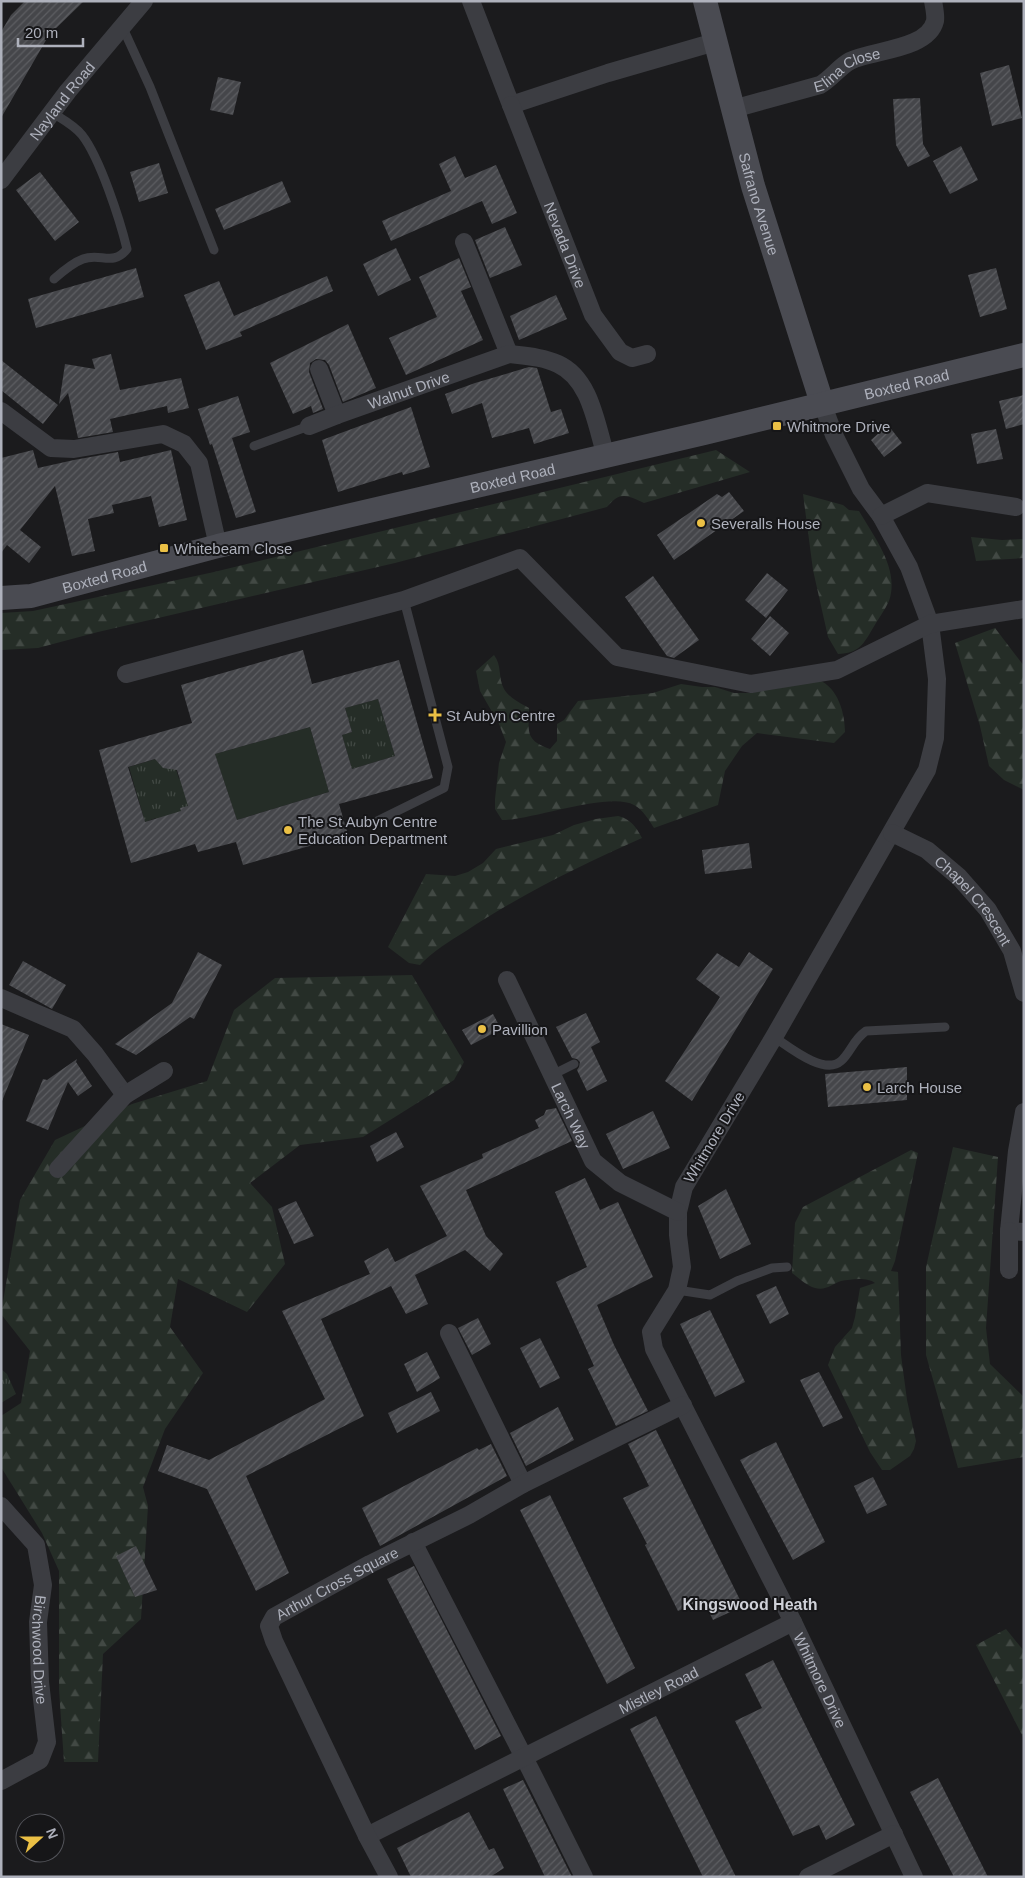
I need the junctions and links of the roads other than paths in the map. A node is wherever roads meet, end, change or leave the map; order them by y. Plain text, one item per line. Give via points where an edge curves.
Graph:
1 (144, 1) edge
2 (471, 1) edge
3 (705, 1) edge
4 (934, 1) edge
5 (122, 26) junction
6 (715, 42) junction
7 (511, 105) junction
8 (733, 109) junction
9 (51, 112) junction
10 (1, 180) edge
11 (464, 242) dead end
12 (214, 250) dead end
13 (54, 280) dead end
14 (509, 354) junction
15 (647, 354) dead end
16 (1024, 355) edge
17 (320, 369) dead end
18 (822, 403) junction
19 (1, 411) edge
20 (337, 414) junction
21 (309, 426) joint
22 (254, 446) dead end
23 (606, 456) junction
24 (1016, 507) dead end
25 (881, 516) junction
26 (218, 546) junction
27 (1, 598) edge
28 (404, 600) junction
29 (1024, 609) edge
30 (930, 624) junction
31 (126, 674) dead end
32 (375, 822) dead end
33 (892, 832) junction
34 (507, 980) dead end
35 (1024, 993) edge
36 (1, 998) edge
37 (945, 1027) dead end
38 (774, 1037) junction
39 (574, 1064) dead end
40 (164, 1070) dead end
41 (552, 1075) junction
42 (125, 1095) junction
43 (1024, 1112) edge
44 (58, 1169) dead end
45 (678, 1212) junction
46 (1017, 1232) edge
47 (787, 1267) dead end
48 (1009, 1270) dead end
49 (677, 1290) junction
50 (449, 1333) dead end
51 (683, 1405) junction
52 (523, 1484) junction
53 (1, 1506) edge
54 (413, 1542) junction
55 (793, 1622) junction
56 (523, 1756) junction
57 (1, 1781) edge
58 (894, 1834) junction
59 (367, 1836) junction
60 (389, 1877) edge
61 (584, 1877) edge
62 (808, 1877) edge
63 (914, 1877) edge

1 - 5 street, Nayland Road
2 - 7 street, Nevada Drive
3 - 6 street, Safrano Avenue
4 - 8 street, Elina Close via 935,21 926,34 904,47 850,61 820,85
5 - 9 street, Nayland Road
5 - 12 lane via 150,87
6 - 7 street
6 - 8 street, Safrano Avenue
7 - 15 street, Nevada Drive via 593,315 620,352 632,358
8 - 18 street, Safrano Avenue via 753,186
9 - 10 street, Nayland Road
9 - 13 lane via 73,126 89,146 127,250 122,256 112,259 85,258
11 - 14 street
14 - 20 street, Walnut Drive
14 - 23 street, Walnut Drive via 558,364 581,382
16 - 18 street, Boxted Road
17 - 20 street
18 - 23 street, Boxted Road
18 - 25 street, Whitmore Drive via 861,489
19 - 26 street via 51,448 74,449 163,434 184,444 199,463
20 - 21 street, Walnut Drive
21 - 22 lane
23 - 26 street, Boxted Road
24 - 25 street via 927,493
25 - 30 street, Whitmore Drive via 909,567
26 - 27 street, Boxted Road via 31,596
28 - 30 street via 520,558 617,657 751,684 837,670
28 - 31 street
28 - 32 lane via 448,767 444,788
29 - 30 street
30 - 33 street, Whitmore Drive via 936,679 935,738 927,770
33 - 35 street, Chapel Crescent via 927,850 959,877 988,910 1012,951
33 - 38 street, Whitmore Drive
34 - 41 street, Larch Way
36 - 42 street via 73,1030
37 - 38 lane via 866,1031 857,1037 840,1062 828,1066 814,1063
38 - 45 street, Whitmore Drive via 684,1187
39 - 41 lane
40 - 42 street
41 - 45 street, Larch Way via 593,1161 620,1183
42 - 44 street
43 - 46 street via 1017,1150
45 - 49 street, Whitmore Drive via 682,1267
46 - 48 street
47 - 49 lane via 772,1268 737,1280 710,1295
49 - 51 street, Whitmore Drive via 651,1332 654,1349
50 - 52 street
51 - 52 street, Arthur Cross Square
51 - 55 street, Whitmore Drive
52 - 54 street, Arthur Cross Square
53 - 57 street, Birchwood Drive via 36,1545 43,1585 38,1622 47,1742 40,1760
54 - 56 street
54 - 59 street, Arthur Cross Square via 274,1617 269,1626
55 - 56 street, Mistley Road
55 - 58 street, Whitmore Drive
56 - 59 street, Mistley Road
56 - 61 street
58 - 62 street
58 - 63 street, Whitmore Drive
59 - 60 street, Arthur Cross Square

